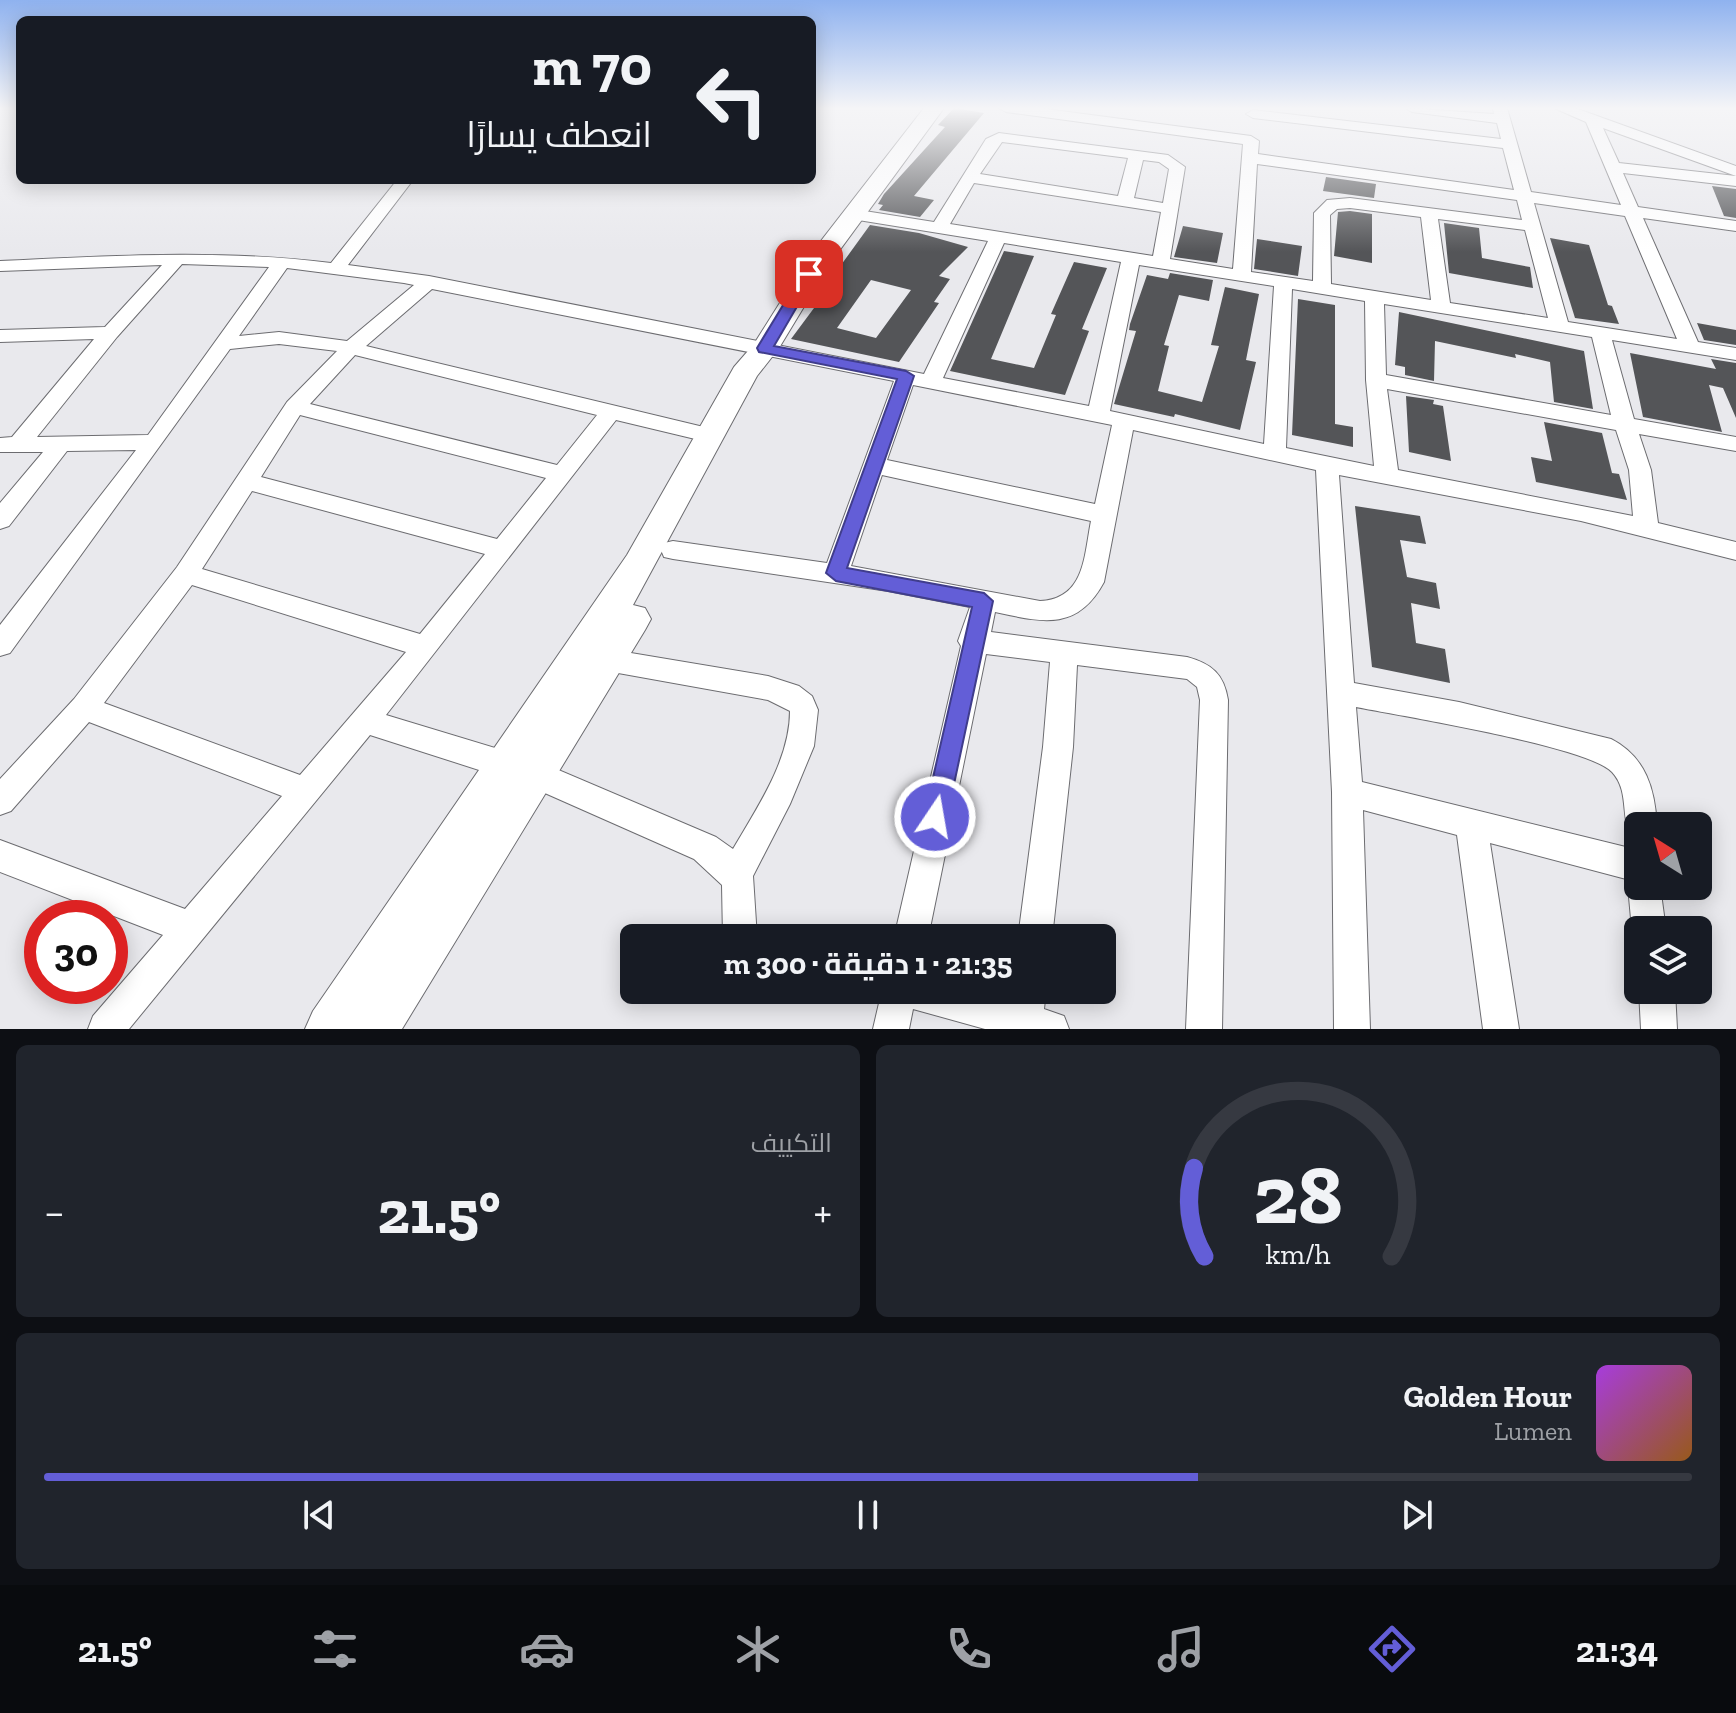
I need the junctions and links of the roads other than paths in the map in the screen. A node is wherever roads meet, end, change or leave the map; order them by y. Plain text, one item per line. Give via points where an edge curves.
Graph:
1 (897, 156) edge
2 (982, 156) edge
3 (1136, 156) edge
4 (1145, 156) edge
5 (1250, 156) edge
6 (1359, 156) edge
7 (1512, 156) edge
8 (1609, 156) edge
9 (1695, 156) edge
10 (1614, 167) junction
11 (1736, 171) edge
12 (969, 177) junction
13 (1736, 181) edge
14 (402, 184) edge
15 (1523, 196) junction
16 (1125, 200) junction
17 (1171, 209) junction
18 (1631, 212) junction
19 (852, 214) junction
20 (1429, 214) junction
21 (940, 226) junction
22 (1532, 226) junction
23 (1736, 226) edge
24 (999, 236) junction
25 (1131, 258) junction
26 (177, 259) junction
27 (282, 262) junction
28 (1161, 262) junction
29 (0, 266) edge
30 (336, 268) junction
31 (1242, 275) junction
32 (429, 282) junction
33 (1283, 282) junction
34 (1322, 288) junction
35 (1374, 296) junction
36 (1441, 307) junction
37 (1560, 327) junction
38 (110, 333) junction
39 (1601, 334) junction
40 (0, 336) edge
41 (224, 344) junction
42 (1690, 346) junction
43 (352, 347) junction
44 (765, 348) junction
45 (1736, 354) edge
46 (906, 376) junction
47 (1376, 380) junction
48 (931, 381) junction
49 (295, 407) junction
50 (610, 413) junction
51 (1098, 415) junction
52 (1124, 420) junction
53 (1624, 424) junction
54 (712, 436) junction
55 (154, 442) junction
56 (61, 444) junction
57 (1736, 444) edge
58 (9, 445) edge
59 (1275, 453) junction
60 (874, 465) junction
61 (1327, 465) junction
62 (562, 474) junction
63 (1387, 476) junction
64 (248, 482) junction
65 (1105, 515) junction
66 (0, 520) edge
67 (1647, 529) junction
68 (502, 549) junction
69 (673, 550) junction
70 (1736, 551) edge
71 (836, 573) junction
72 (186, 574) junction
73 (984, 601) junction
74 (972, 641) junction
75 (0, 645) edge
76 (426, 647) junction
77 (1064, 654) junction
78 (607, 660) junction
79 (1340, 692) junction
80 (84, 708) junction
81 (365, 721) junction
82 (522, 770) junction
83 (306, 791) junction
84 (1347, 792) junction
85 (0, 801) edge
86 (1640, 812) edge
87 (1471, 824) junction
88 (0, 856) edge
89 (1624, 862) edge
90 (735, 876) junction
91 (741, 924) edge
92 (914, 924) edge
93 (1037, 924) edge
94 (192, 929) junction
95 (897, 1004) edge
96 (971, 1004) edge
97 (1658, 1004) edge
98 (1031, 1017) edge
99 (106, 1029) edge
100 (331, 1029) edge
101 (373, 1029) edge
102 (891, 1029) edge
103 (1204, 1029) edge
104 (1352, 1029) edge
105 (1501, 1029) edge
106 (1659, 1029) edge

1 - 19 main road
2 - 12 street
3 - 16 street
4 - 17 street via 1177,167
5 - 31 street
6 - 15 street
7 - 15 street
8 - 10 street
9 - 11 street
10 - 13 street
10 - 18 street
12 - 16 street
12 - 21 street
14 - 30 street
15 - 18 street
15 - 22 street
16 - 17 street
17 - 28 street
18 - 23 street
18 - 42 street
19 - 21 street
19 - 44 main road
20 - 22 street
20 - 34 street via 1350,203 1326,207
20 - 36 street
21 - 24 street
22 - 37 street
24 - 25 street
24 - 48 street
25 - 28 street
25 - 51 street
26 - 27 street
26 - 29 street
26 - 38 street
27 - 30 street
27 - 41 street
28 - 31 street
30 - 32 street
31 - 33 street
32 - 43 street
32 - 44 street
33 - 34 street
33 - 59 street
34 - 35 street
35 - 36 street
35 - 47 street
36 - 37 street
37 - 39 street
38 - 40 street
38 - 58 street
39 - 42 street
39 - 53 street
41 - 43 street via 298,337
41 - 55 street
42 - 45 street
43 - 49 street
43 - 50 street
44 - 46 street
44 - 54 main road via 744,373
44 - 69 main road via 764,374
46 - 48 street
46 - 60 street
47 - 53 street
47 - 63 street
48 - 51 street
49 - 62 street
49 - 64 street
50 - 54 street
50 - 62 street
51 - 52 street
52 - 59 street
52 - 65 street
53 - 57 street
53 - 67 street via 1640,470
54 - 82 main road
55 - 56 street
55 - 75 street
56 - 58 street
56 - 66 street
59 - 61 street
60 - 65 street
60 - 71 street
61 - 63 street
61 - 79 street
62 - 68 street
63 - 67 street
64 - 68 street
64 - 72 street
65 - 73 street via 1091,582 1074,604 1040,611
67 - 70 street
68 - 76 street
69 - 71 street
69 - 78 main road
71 - 73 street
72 - 76 street
72 - 80 street
73 - 74 street
74 - 77 street
74 - 92 street
76 - 81 street
77 - 93 street
77 - 103 street via 1187,668 1211,681
78 - 82 main road
78 - 90 street via 768,688 792,696 802,707 804,720 790,771
79 - 84 street
79 - 86 street via 1601,748 1631,771
80 - 83 street
80 - 85 street
81 - 82 street
81 - 83 street
82 - 90 street via 705,848
82 - 100 main road
82 - 101 main road
83 - 94 street
84 - 87 street
84 - 104 street
87 - 89 street
87 - 105 street
88 - 94 street
90 - 91 street via 742,897
94 - 99 street
95 - 102 street
96 - 98 street
97 - 106 street

